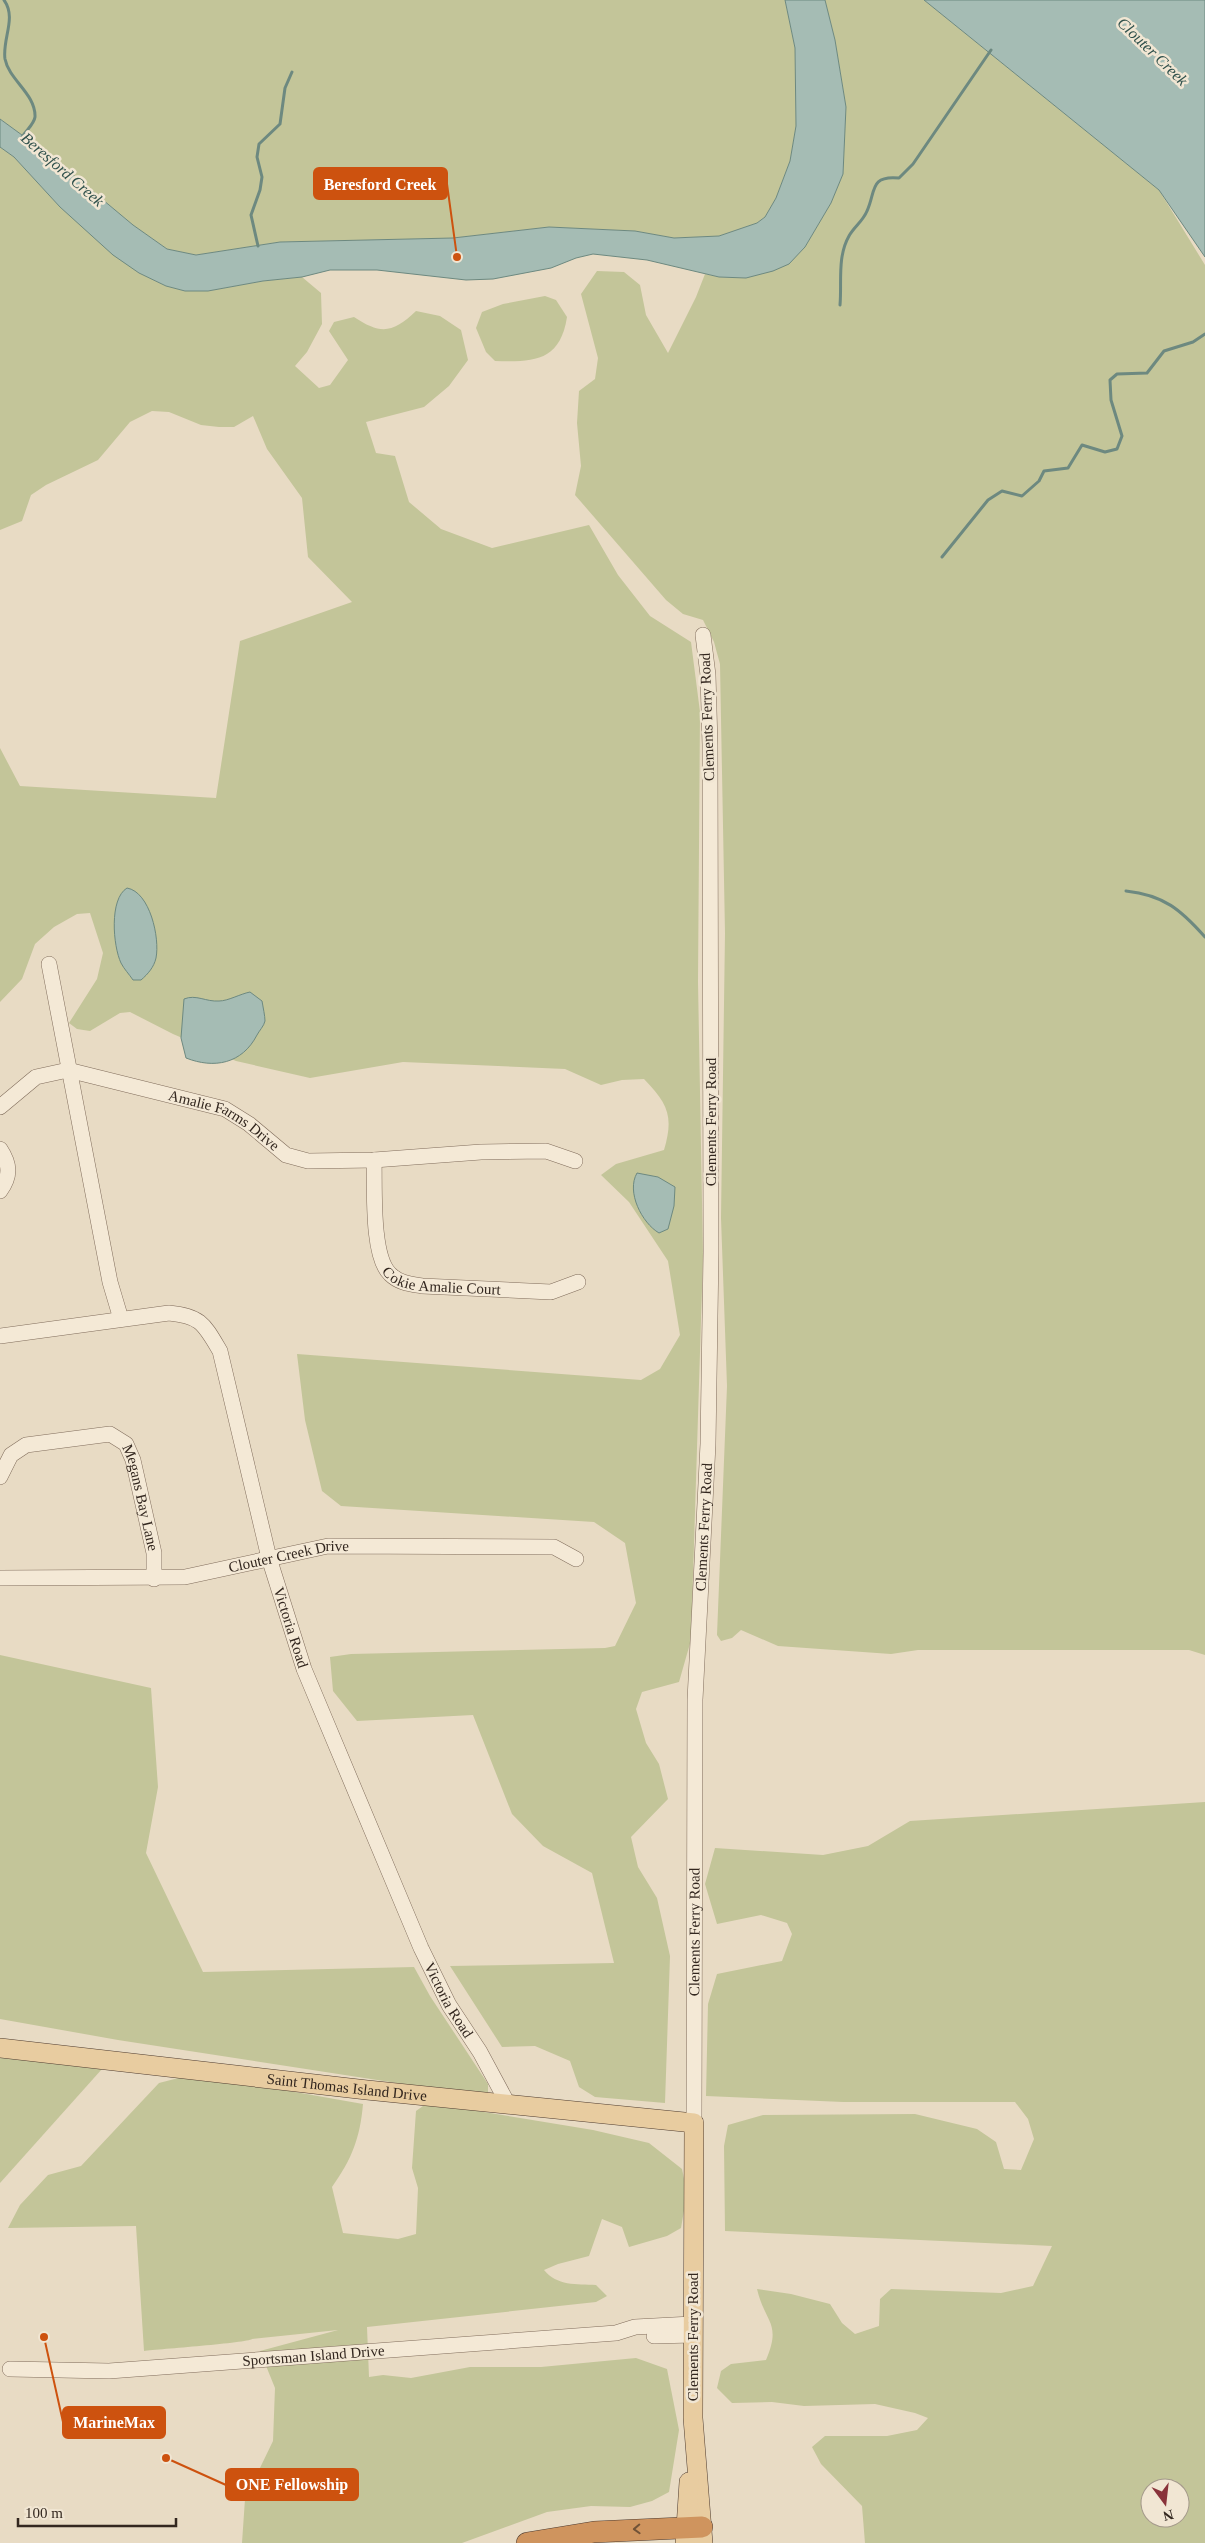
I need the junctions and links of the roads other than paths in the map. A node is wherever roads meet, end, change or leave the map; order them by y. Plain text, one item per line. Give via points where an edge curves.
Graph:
1 (703, 635) dead end
2 (49, 964) dead end
3 (68, 1070) junction
4 (0, 1107) edge
5 (0, 1149) edge
6 (374, 1160) junction
7 (576, 1161) dead end
8 (0, 1191) edge
9 (578, 1282) dead end
10 (121, 1319) junction
11 (0, 1336) edge
12 (0, 1477) edge
13 (269, 1558) junction
14 (576, 1559) dead end
15 (0, 1578) edge
16 (154, 1579) junction
17 (0, 2048) edge
18 (508, 2104) junction
19 (694, 2124) junction
20 (692, 2330) junction
21 (10, 2369) dead end
22 (694, 2535) edge
23 (527, 2543) edge

1 - 19 street, Clements Ferry Road via 710,745 711,1252 708,1444 695,1700
2 - 3 street
3 - 4 street, Amalie Farms Drive via 36,1078
3 - 6 street, Amalie Farms Drive via 226,1109 286,1155 308,1161
3 - 10 street via 110,1282
5 - 8 street via 7,1160 8,1181
6 - 7 street, Amalie Farms Drive via 546,1151
6 - 9 street, Cokie Amalie Court via 382,1260 389,1273 402,1282 422,1286 551,1292
10 - 11 street, Victoria Road
10 - 13 street, Victoria Road via 169,1313 189,1315 207,1328 220,1351
12 - 16 street, Megans Bay Lane via 11,1455 26,1445 110,1434 126,1444 133,1460 154,1553
13 - 14 street, Clouter Creek Drive via 328,1546 554,1547
13 - 16 street, Clouter Creek Drive via 185,1577
13 - 18 street, Victoria Road via 304,1669 421,1948 449,2005 480,2052
15 - 16 street, Clouter Creek Drive
17 - 18 main road, Saint Thomas Island Drive
18 - 19 main road, Saint Thomas Island Drive
19 - 20 main road, Clements Ferry Road
20 - 21 street, Sportsman Island Drive via 634,2337 616,2333 109,2370
20 - 22 main road, Clements Ferry Road
22 -> 23 highway via 594,2532

